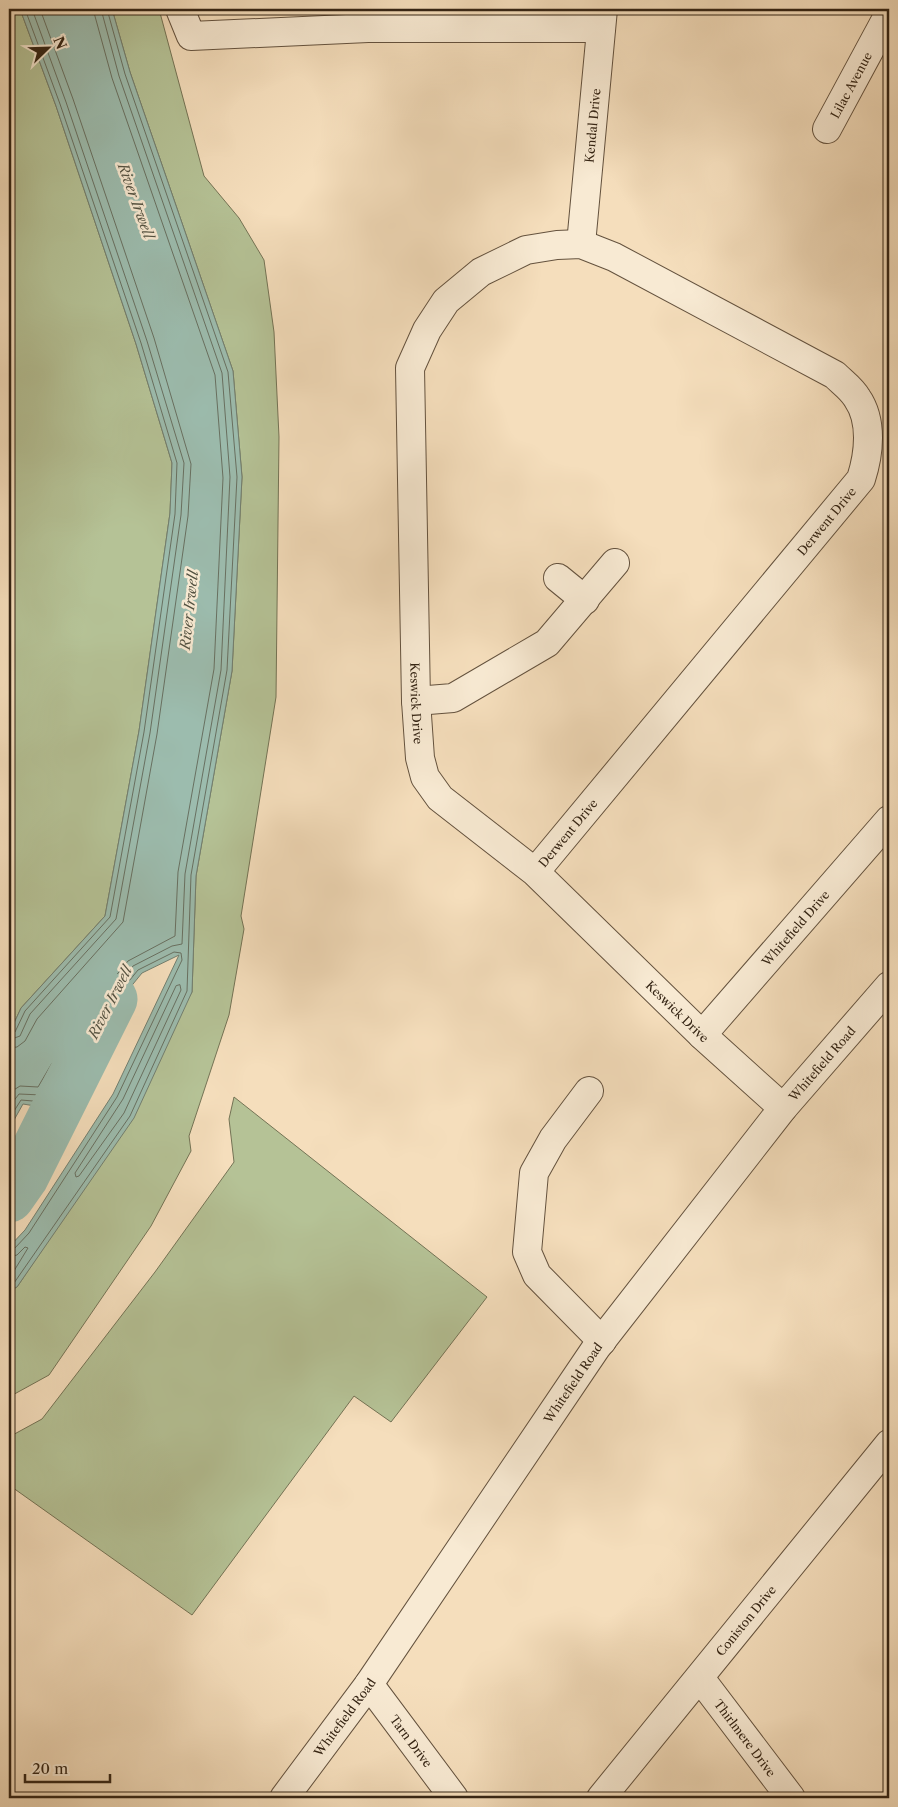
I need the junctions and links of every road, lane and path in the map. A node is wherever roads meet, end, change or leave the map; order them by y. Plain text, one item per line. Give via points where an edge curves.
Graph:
1 (180, 9) edge
2 (889, 14) edge
3 (602, 18) edge
4 (827, 129) dead end
5 (581, 244) junction
6 (615, 564) dead end
7 (558, 578) dead end
8 (584, 600) junction
9 (416, 701) junction
10 (889, 820) edge
11 (535, 872) junction
12 (889, 986) edge
13 (702, 1034) junction
14 (589, 1091) dead end
15 (783, 1108) junction
16 (602, 1341) junction
17 (886, 1458) edge
18 (700, 1678) junction
19 (369, 1684) junction
20 (284, 1798) edge
21 (454, 1798) edge
22 (601, 1798) edge
23 (791, 1798) edge

1 - 3 street via 191,36
2 - 4 street, Lilac Avenue
3 - 5 street, Kendal Drive
5 - 9 street, Keswick Drive via 526,250 481,272 446,301 427,330 410,368
5 - 11 street, Derwent Drive via 614,257 835,375 857,398 865,417 868,442 861,479
6 - 8 street
7 - 8 street
8 - 9 street via 547,643 453,698
9 - 11 street, Keswick Drive via 420,758 425,777 440,798
10 - 13 street, Whitefield Drive
11 - 13 street, Keswick Drive
12 - 15 street, Whitefield Road
13 - 15 street, Keswick Drive
14 - 16 street via 553,1139 534,1174 528,1252 537,1275
15 - 16 street, Whitefield Road
16 - 19 street, Whitefield Road
17 - 18 street, Coniston Drive
18 - 22 street, Coniston Drive
18 - 23 street, Thirlmere Drive
19 - 20 street, Whitefield Road
19 - 21 street, Tarn Drive

